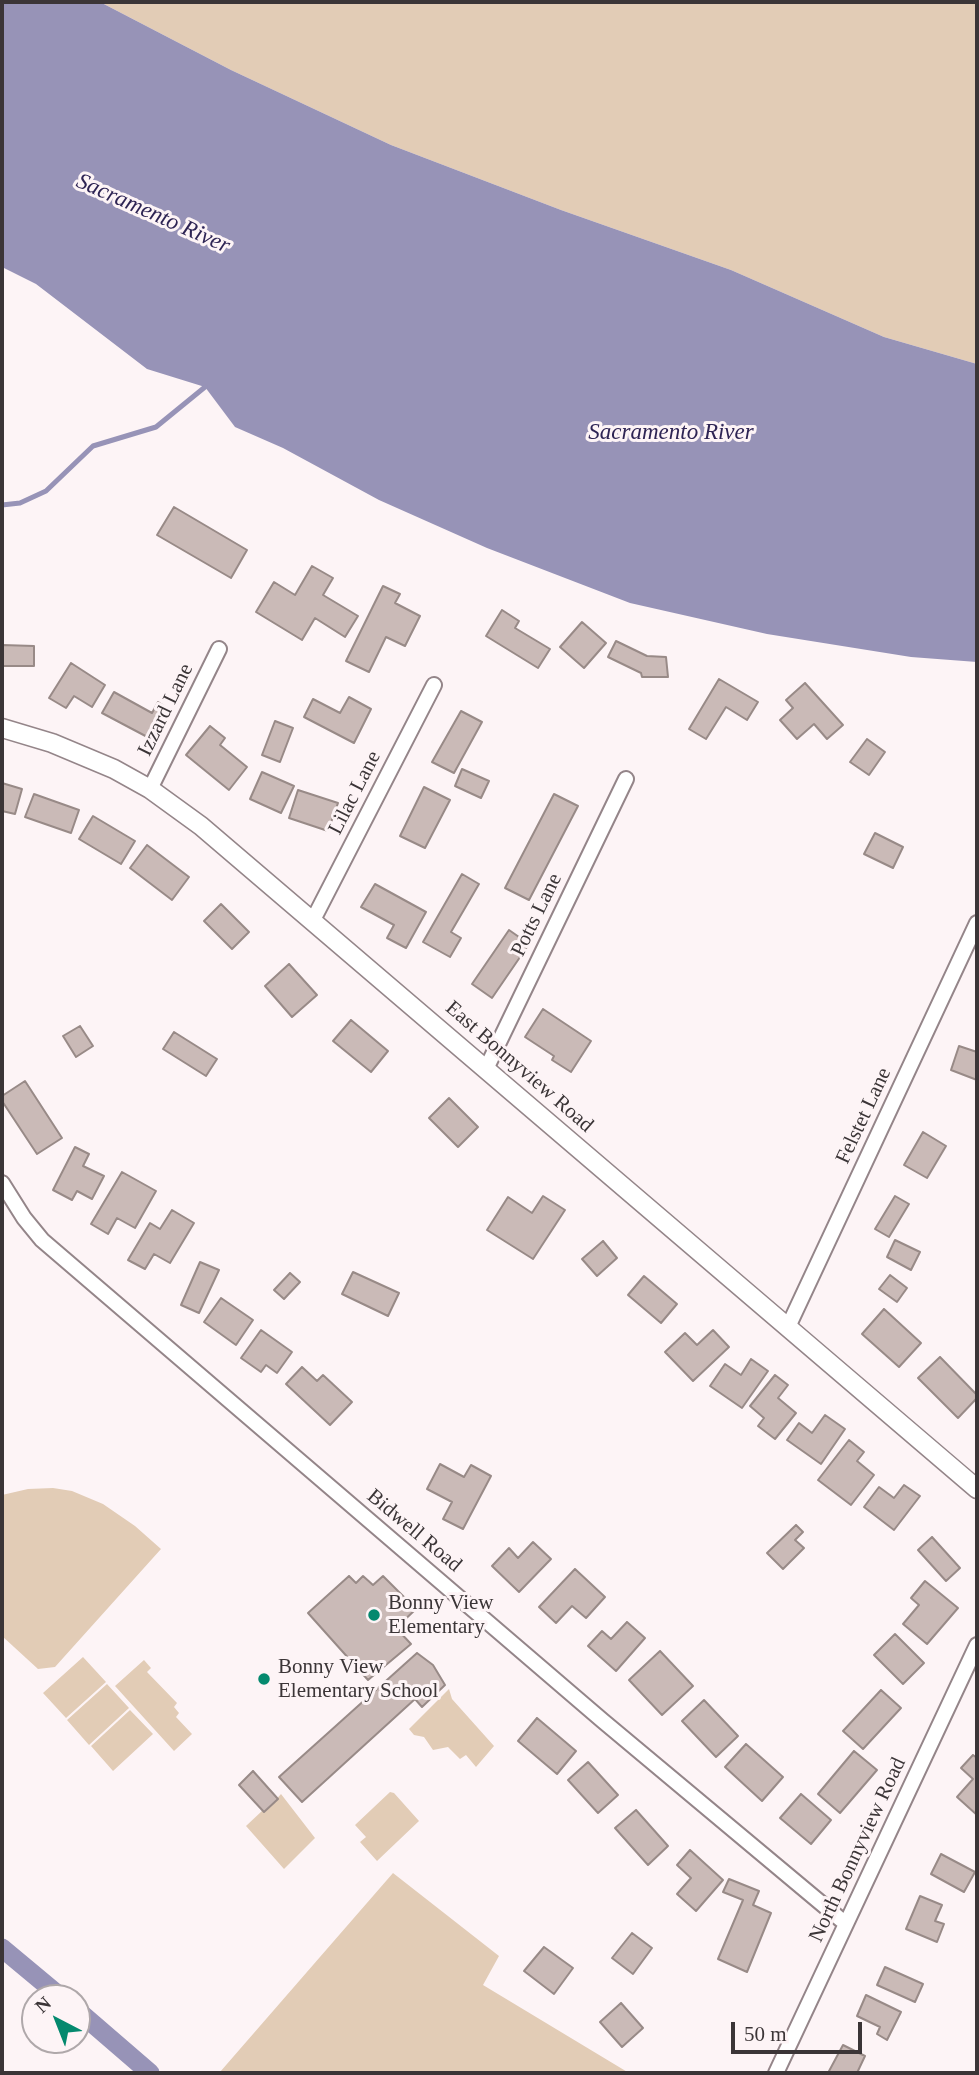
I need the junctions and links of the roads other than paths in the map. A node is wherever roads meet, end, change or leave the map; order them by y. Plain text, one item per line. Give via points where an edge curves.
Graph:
1 (219, 649) dead end
2 (434, 685) dead end
3 (2, 728) edge
4 (626, 779) dead end
5 (150, 789) junction
6 (313, 920) junction
7 (977, 923) edge
8 (486, 1069) junction
9 (2, 1183) edge
10 (788, 1327) junction
11 (977, 1489) edge
12 (977, 1645) edge
13 (846, 1924) junction
14 (776, 2073) edge

1 - 5 street, Izzard Lane
2 - 6 street, Lilac Lane
3 - 5 street, East Bonnyview Road via 77,753
4 - 8 street, Potts Lane
5 - 6 street, East Bonnyview Road
6 - 8 street, East Bonnyview Road
7 - 10 street, Felstet Lane
8 - 10 street, East Bonnyview Road
9 - 13 street, Bidwell Road via 43,1240
10 - 11 street, East Bonnyview Road
12 - 13 street, North Bonnyview Road
13 - 14 street, North Bonnyview Road

